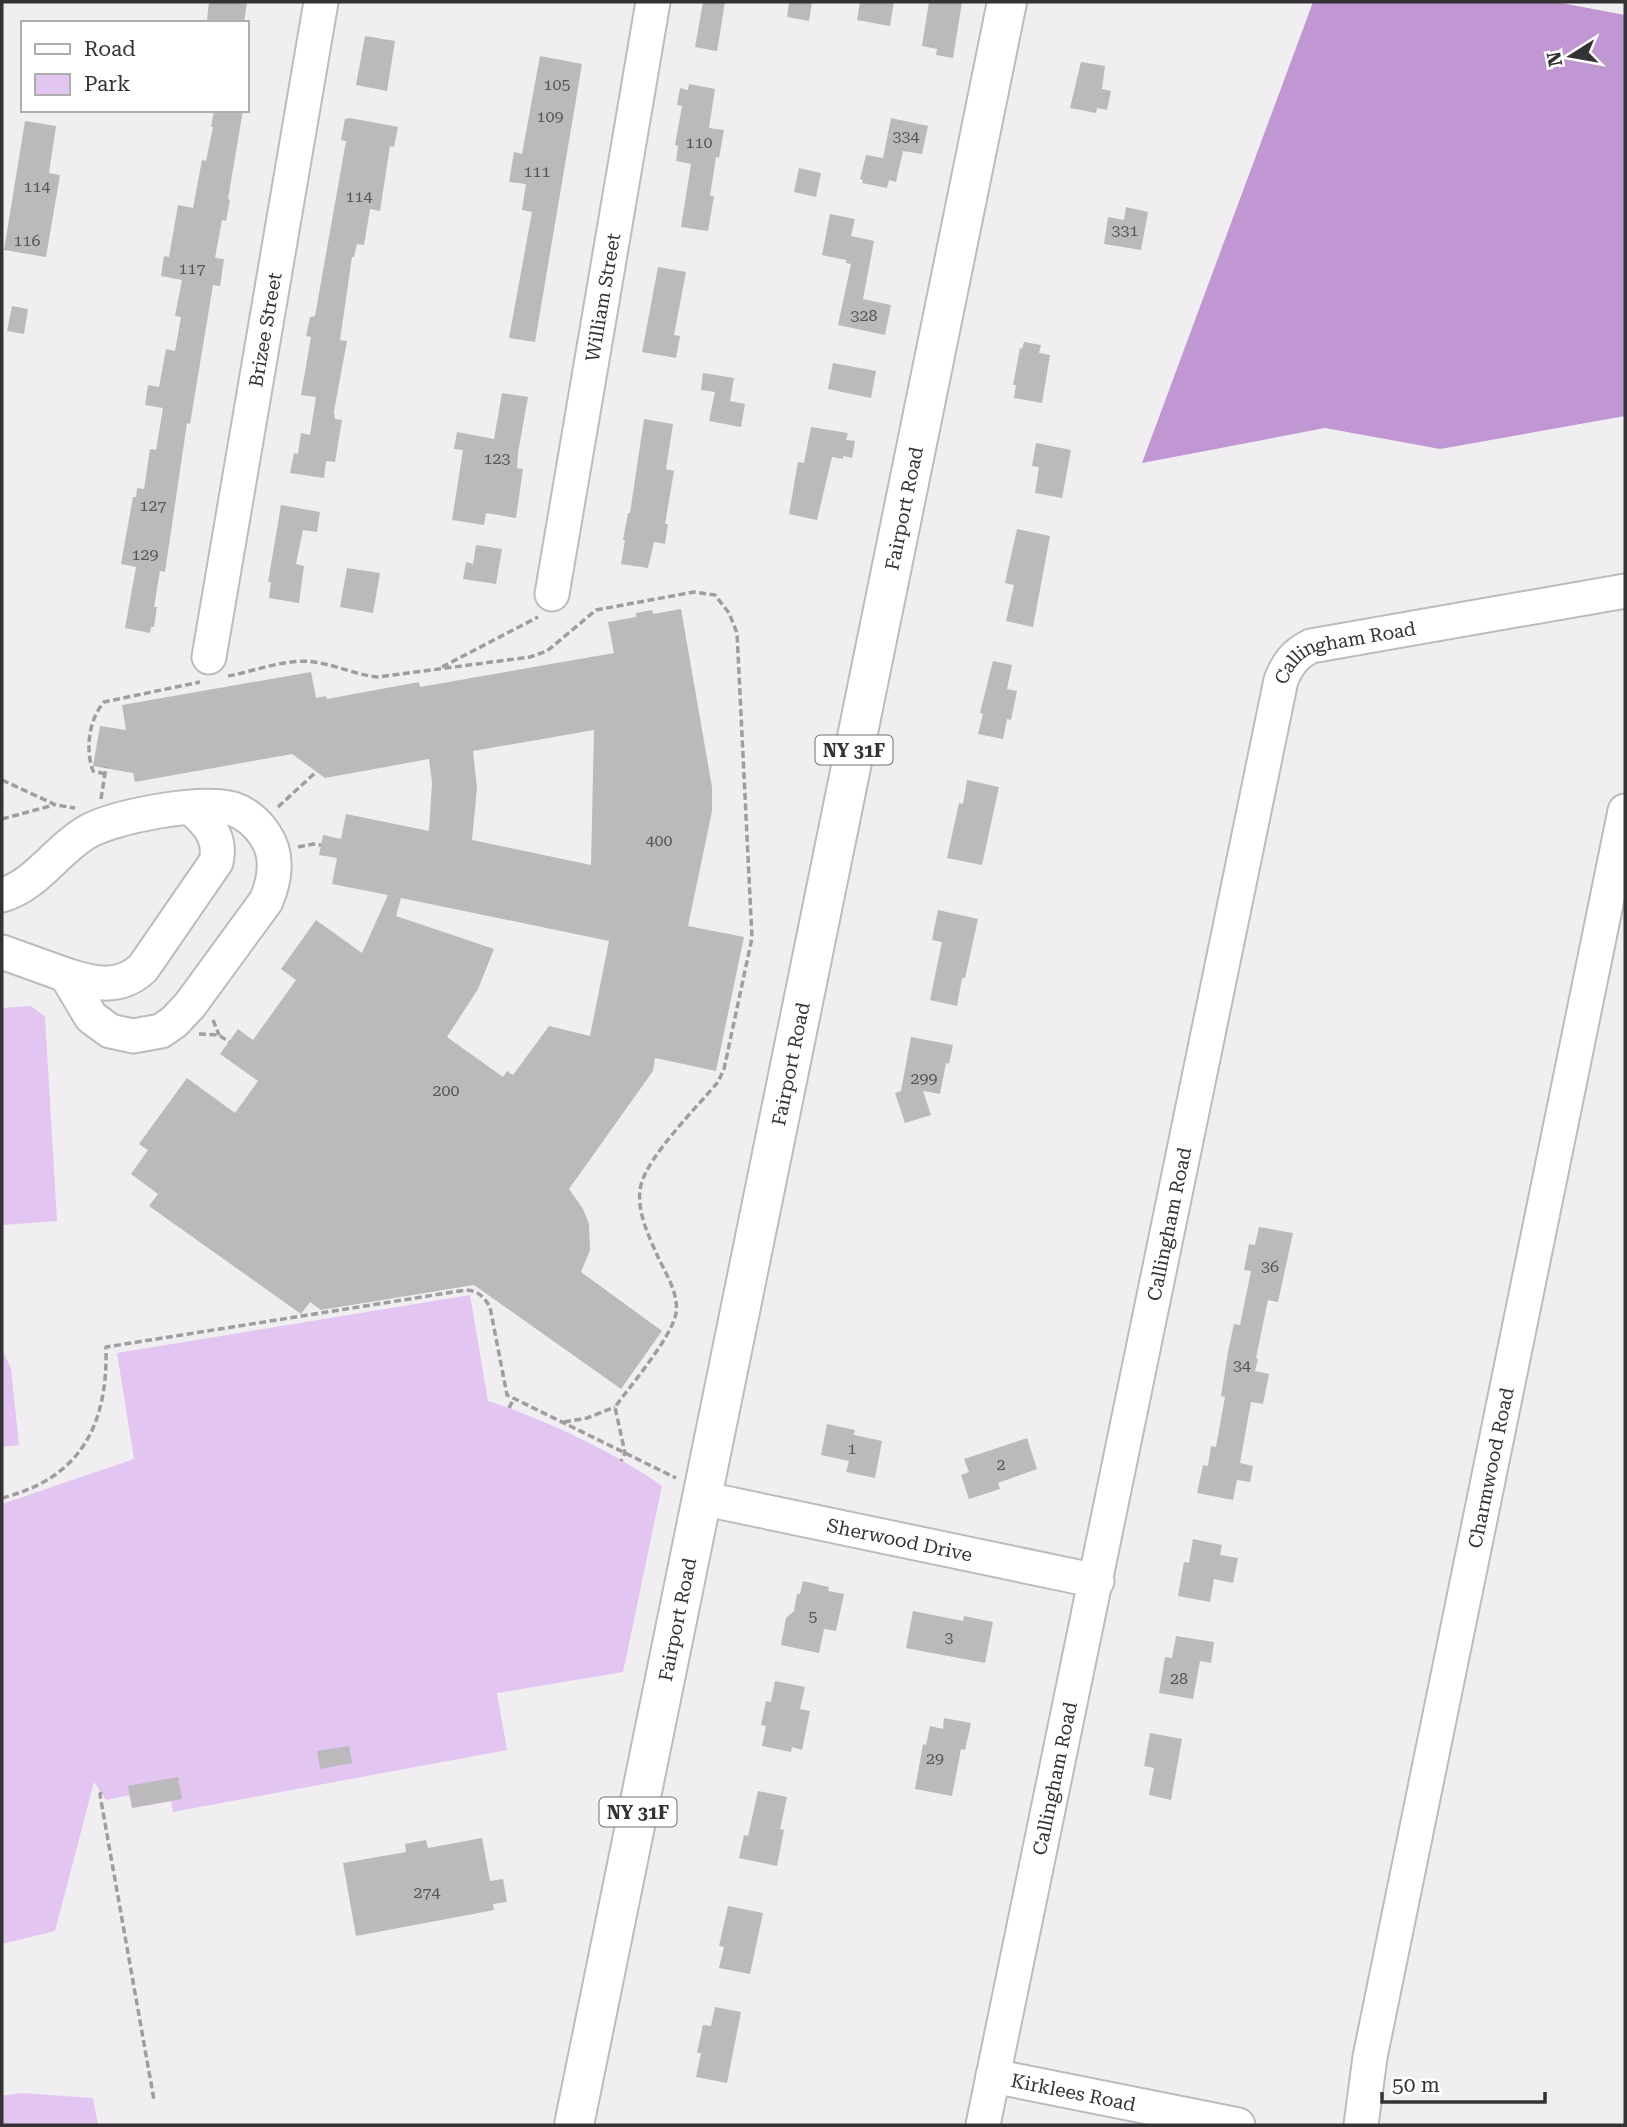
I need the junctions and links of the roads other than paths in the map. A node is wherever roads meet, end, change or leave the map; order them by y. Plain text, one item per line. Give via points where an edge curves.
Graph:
1 (321, 2) edge
2 (653, 2) edge
3 (1007, 2) edge
4 (1625, 591) edge
5 (552, 594) road end
6 (210, 672) road end
7 (191, 808) junction
8 (1625, 811) edge
9 (2, 895) edge
10 (2, 952) edge
11 (66, 975) junction
12 (689, 1489) junction
13 (1097, 1581) junction
14 (993, 2076) junction
15 (574, 2125) edge
16 (983, 2125) edge
17 (1238, 2125) edge
18 (1361, 2125) edge

1 - 6 street, Brizee Street
2 - 5 street, William Street
3 - 12 main road, Fairport Road / NY 31F
4 - 13 street, Callingham Road via 1311,646 1288,664 1276,699
7 - 9 street via 102,824 20,887
7 - 11 street via 215,835 216,862 143,968 133,978 106,984
7 - 11 street via 233,809 246,815 267,836 275,864 266,901 190,1005 161,1031 121,1034 91,1017
8 - 18 street, Charmwood Road via 1370,2057
10 - 11 street
12 - 13 street, Sherwood Drive
12 - 15 main road, Fairport Road / NY 31F
13 - 14 street, Callingham Road
14 - 16 street, Callingham Road
14 - 17 street, Kirklees Road

